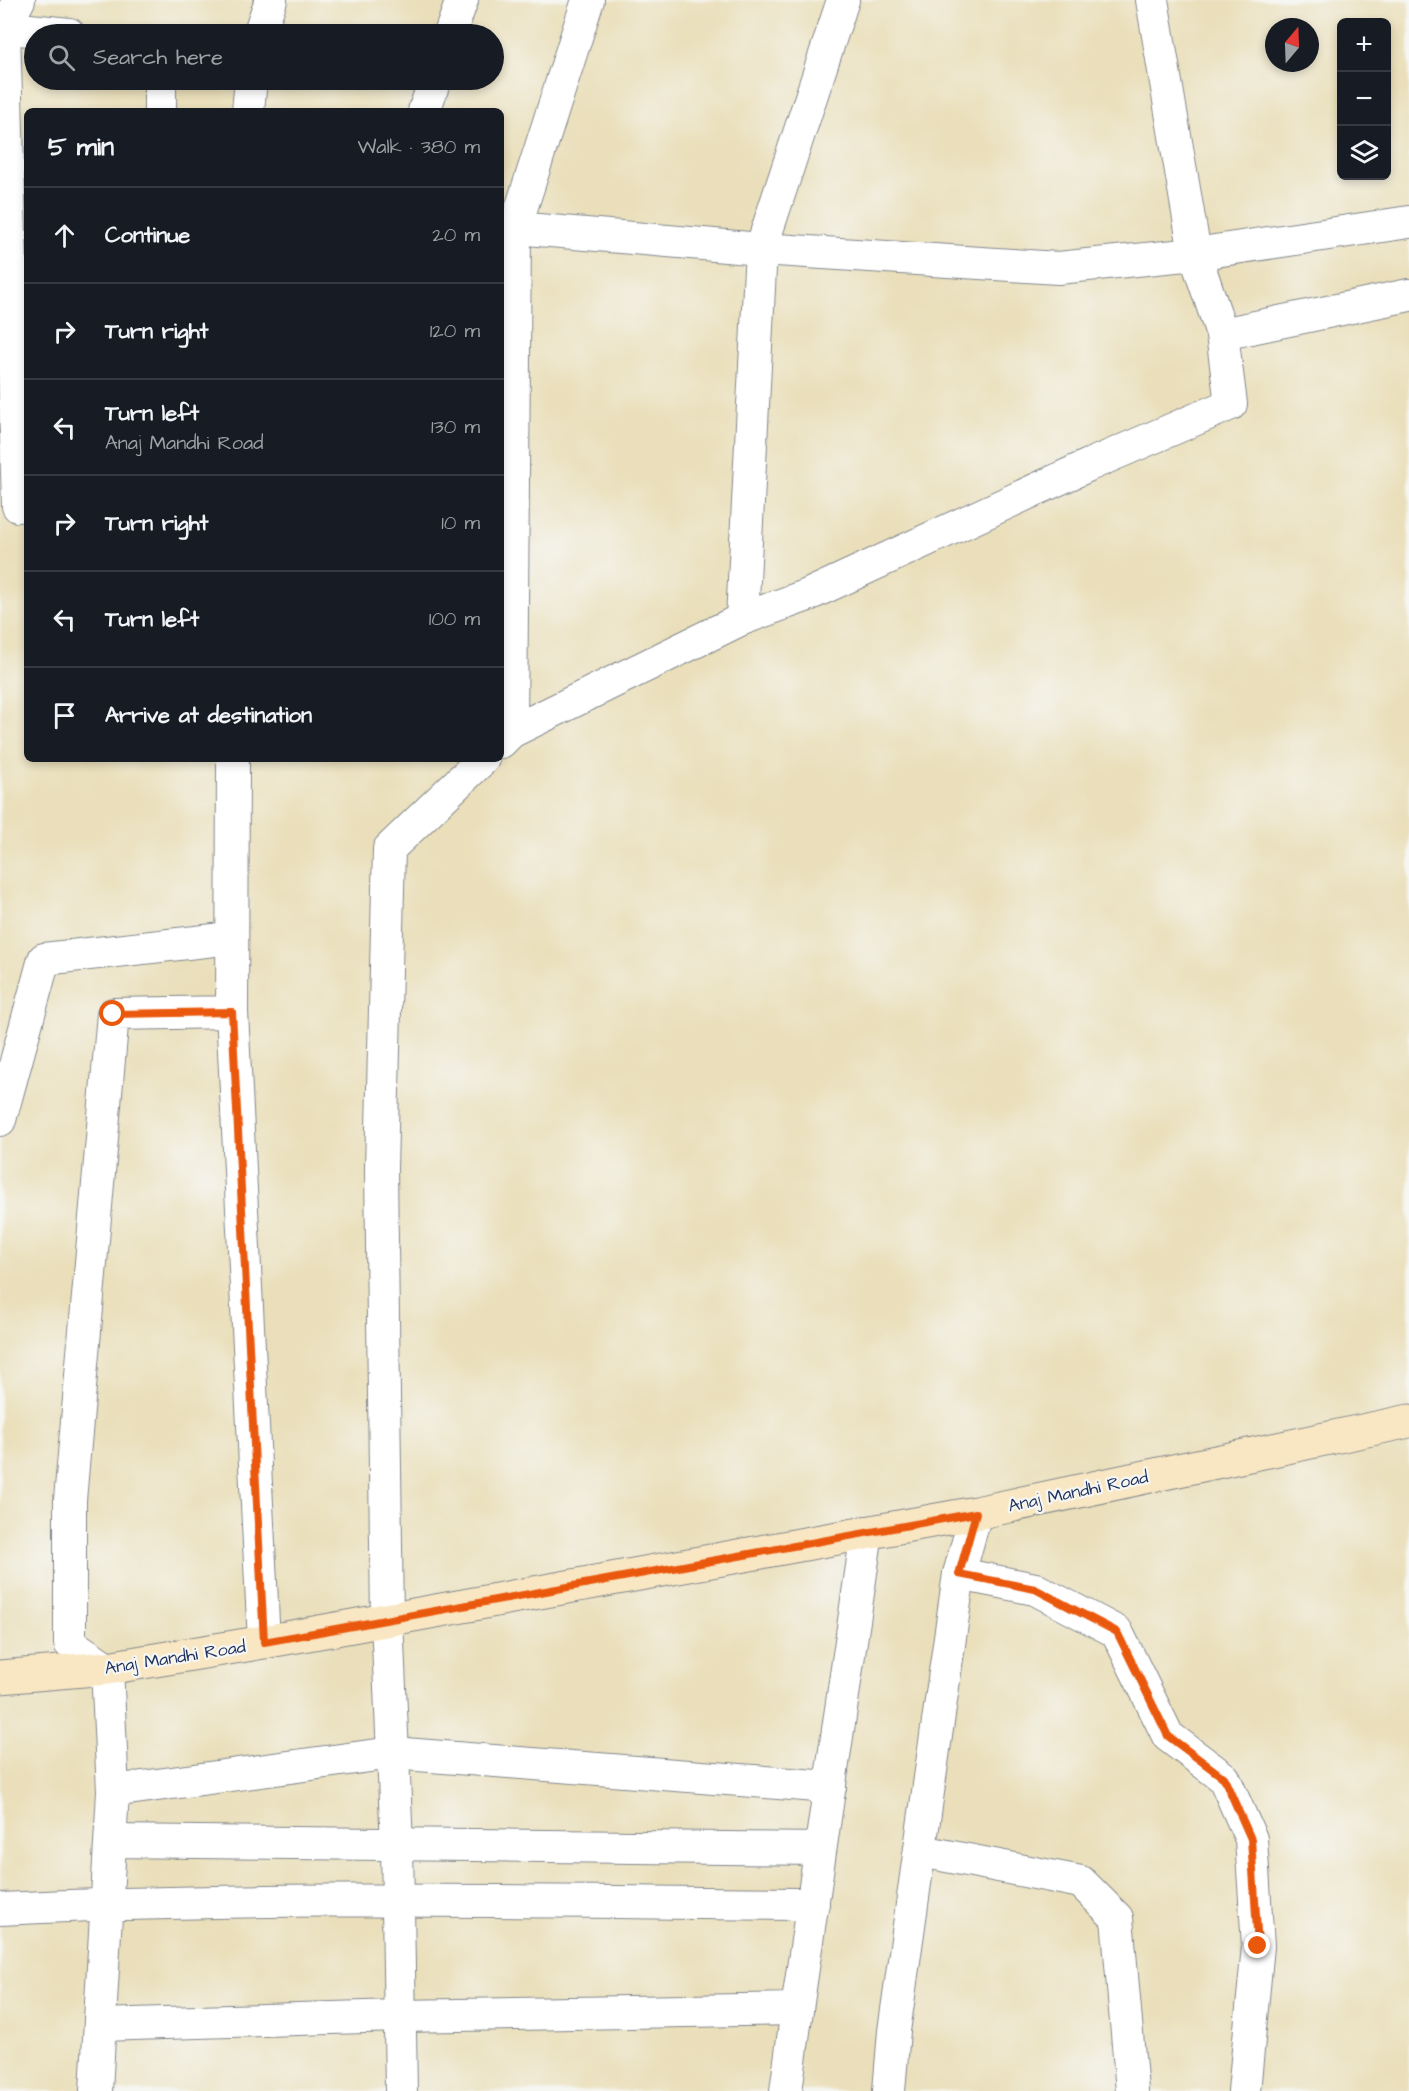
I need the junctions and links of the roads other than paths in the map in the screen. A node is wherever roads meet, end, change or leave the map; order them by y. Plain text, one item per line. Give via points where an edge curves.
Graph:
1 (20, 0) edge
2 (271, 0) edge
3 (462, 0) edge
4 (588, 0) edge
5 (843, 0) edge
6 (1152, 0) edge
7 (263, 24) edge
8 (454, 24) edge
9 (2, 28) edge
10 (24, 30) edge
11 (160, 90) edge
12 (250, 90) edge
13 (431, 90) edge
14 (160, 108) edge
15 (248, 108) edge
16 (425, 108) edge
17 (1409, 222) edge
18 (508, 229) edge
19 (761, 249) junction
20 (1195, 254) junction
21 (1409, 296) edge
22 (1222, 334) junction
23 (15, 506) edge
24 (742, 619) junction
25 (506, 737) edge
26 (233, 762) edge
27 (480, 762) edge
28 (231, 938) junction
29 (232, 1012) junction
30 (0, 1120) edge
31 (1409, 1421) edge
32 (976, 1513) junction
33 (867, 1532) junction
34 (959, 1574) junction
35 (387, 1620) junction
36 (264, 1642) junction
37 (107, 1668) junction
38 (0, 1677) edge
39 (392, 1753) junction
40 (830, 1788) junction
41 (113, 1791) junction
42 (111, 1841) junction
43 (397, 1845) junction
44 (820, 1849) junction
45 (921, 1851) junction
46 (397, 1901) junction
47 (108, 1904) junction
48 (813, 1904) junction
49 (0, 1909) edge
50 (797, 2009) junction
51 (399, 2016) junction
52 (100, 2025) junction
53 (96, 2091) edge
54 (401, 2091) edge
55 (786, 2091) edge
56 (889, 2091) edge
57 (1132, 2091) edge
58 (1244, 2091) edge

1 - 9 street
2 - 7 street
3 - 8 street
4 - 18 street
5 - 19 street
6 - 20 street
9 - 10 street
9 - 23 street
11 - 14 street
12 - 15 street
13 - 16 street
17 - 20 street
18 - 19 street
18 - 25 street
19 - 20 street via 1058,268
19 - 24 street
20 - 22 street
21 - 22 street
22 - 24 street via 1231,404 808,595
24 - 25 street
26 - 28 street
27 - 35 street via 389,849 381,1169
28 - 29 street
28 - 30 street via 44,960
29 - 36 street
29 - 37 street via 113,1014 70,1500 70,1643
31 - 32 street, Anaj Mandhi Road
32 - 33 street, Anaj Mandhi Road
32 - 34 street
33 - 35 street, Anaj Mandhi Road
33 - 40 street
34 - 45 street
34 - 58 street via 1035,1589 1117,1632 1168,1736 1224,1778 1251,1839 1258,1946
35 - 36 street, Anaj Mandhi Road
35 - 39 street
36 - 37 street, Anaj Mandhi Road
37 - 38 street, Anaj Mandhi Road
37 - 41 street
39 - 40 street
39 - 41 street
39 - 43 street
40 - 44 street
41 - 42 street
42 - 43 street
42 - 47 street
43 - 44 street
43 - 46 street
44 - 48 street
45 - 56 street
45 - 57 street via 1082,1882 1117,1918
46 - 47 street
46 - 48 street
46 - 51 street
47 - 49 street
47 - 52 street
48 - 50 street
50 - 51 street
50 - 55 street
51 - 52 street
51 - 54 street
52 - 53 street

